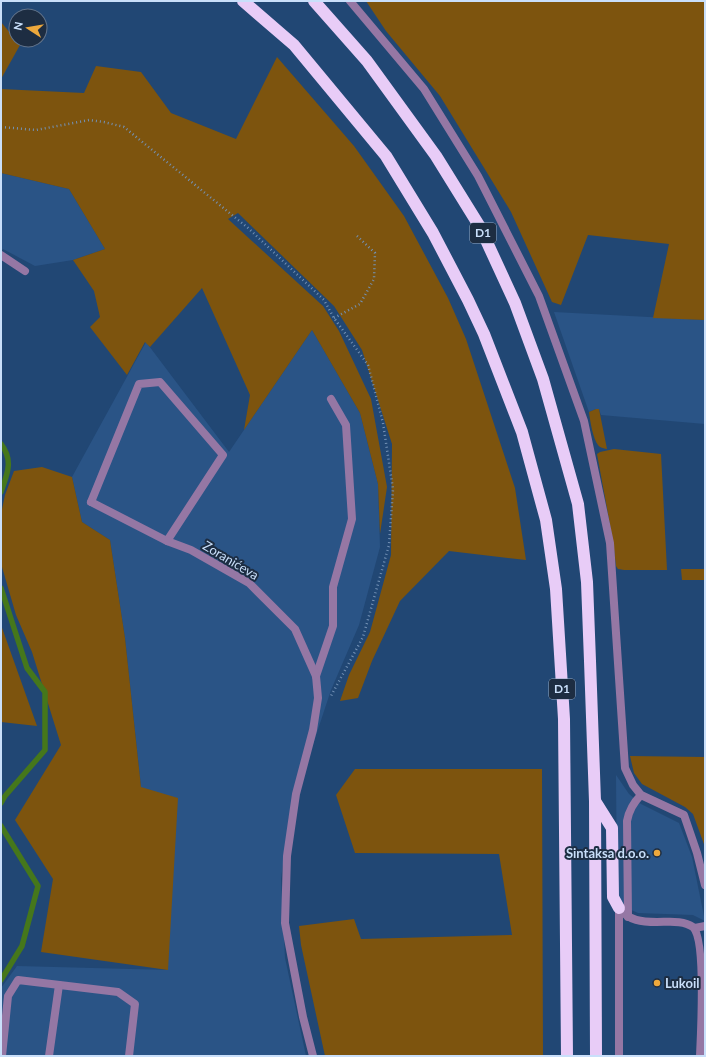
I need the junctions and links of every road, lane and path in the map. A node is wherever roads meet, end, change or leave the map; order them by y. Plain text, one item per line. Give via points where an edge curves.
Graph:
1 (243, 1) edge
2 (314, 1) edge
3 (350, 1) edge
4 (1, 127) edge
5 (357, 236) dead end
6 (1, 255) edge
7 (25, 270) dead end
8 (334, 318) junction
9 (331, 399) dead end
10 (167, 541) junction
11 (316, 676) junction
12 (331, 697) dead end
13 (641, 795) junction
14 (595, 801) junction
15 (705, 886) edge
16 (619, 908) junction
17 (628, 917) junction
18 (705, 926) edge
19 (695, 928) junction
20 (58, 985) junction
21 (2, 1056) edge
22 (49, 1056) edge
23 (129, 1056) edge
24 (314, 1056) edge
25 (567, 1056) edge
26 (596, 1056) edge
27 (619, 1056) edge
28 (700, 1056) edge

1 - 25 highway, D1 via 294,45 386,156 451,266 484,334 522,432 546,520 556,588 564,720
2 - 14 highway, D1 via 367,61 436,156 480,227 515,303 543,379 578,504 586,582
3 - 13 street via 424,89 478,176 539,296 582,414 610,543 625,768
4 - 8 path via 36,130 89,120 124,127 248,228 324,300
5 - 8 path via 375,253 374,279 360,304
6 - 7 street
8 - 12 path via 368,365 383,423 394,489 389,544 363,637
9 - 11 street via 346,425 352,519 333,587 333,626
10 - 10 street, Zoranićeva via 91,502 139,384 160,382 223,455
10 - 11 street, Zoranićeva via 191,550 249,583 295,629
11 - 24 street, Zoranićeva via 318,698 313,730 296,794 287,856 285,923 303,1017
13 - 15 street via 684,815 698,853
13 - 17 street via 630,808 627,821
14 - 16 highway via 612,828 612,897
14 - 26 highway, D1
16 - 17 street
16 - 27 street
17 - 19 street via 642,922 687,923
18 - 19 street
19 - 28 street via 701,943 703,995
20 - 21 street via 18,980 8,996
20 - 22 street
20 - 23 street via 118,992 135,1004

